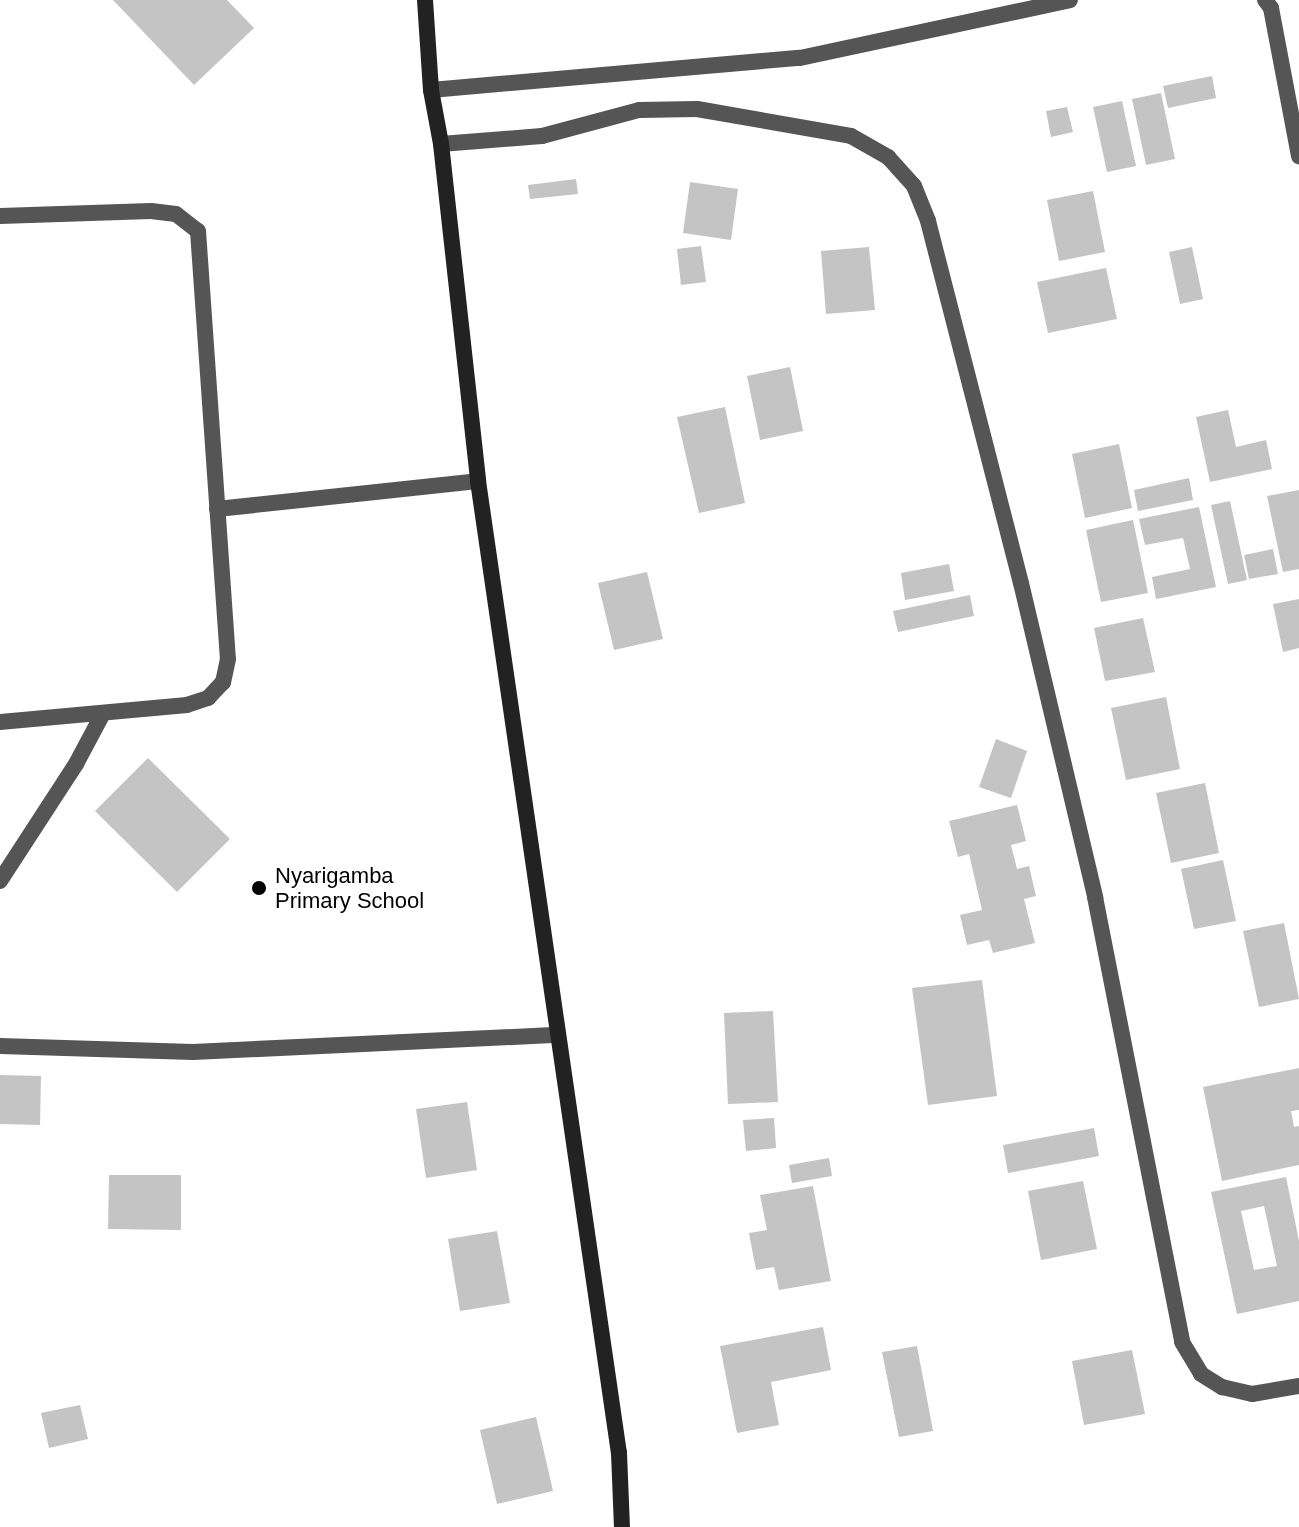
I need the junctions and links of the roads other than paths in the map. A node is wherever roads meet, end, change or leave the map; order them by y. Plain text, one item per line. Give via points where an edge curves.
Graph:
1 (425, 0) edge
2 (1070, 0) edge
3 (1265, 0) edge
4 (431, 90) junction
5 (441, 144) junction
6 (1299, 156) edge
7 (0, 216) edge
8 (478, 481) junction
9 (217, 509) junction
10 (102, 715) junction
11 (0, 722) edge
12 (0, 881) edge
13 (558, 1035) junction
14 (0, 1046) edge
15 (1299, 1386) edge
16 (622, 1527) edge

1 - 4 street
2 - 4 street via 800,58
3 - 6 street via 1271,8
4 - 5 street
5 - 8 street
5 - 15 street via 542,136 639,110 697,109 851,136 888,157 914,186 1017,568 1095,897 1182,1342 1201,1374 1222,1387 1252,1394
7 - 9 street via 151,211 190,220 198,231
8 - 9 street
8 - 13 street
9 - 10 street via 228,659 223,682 208,698 187,705
10 - 11 street
10 - 12 street
13 - 14 street via 193,1052
13 - 16 street via 619,1453

